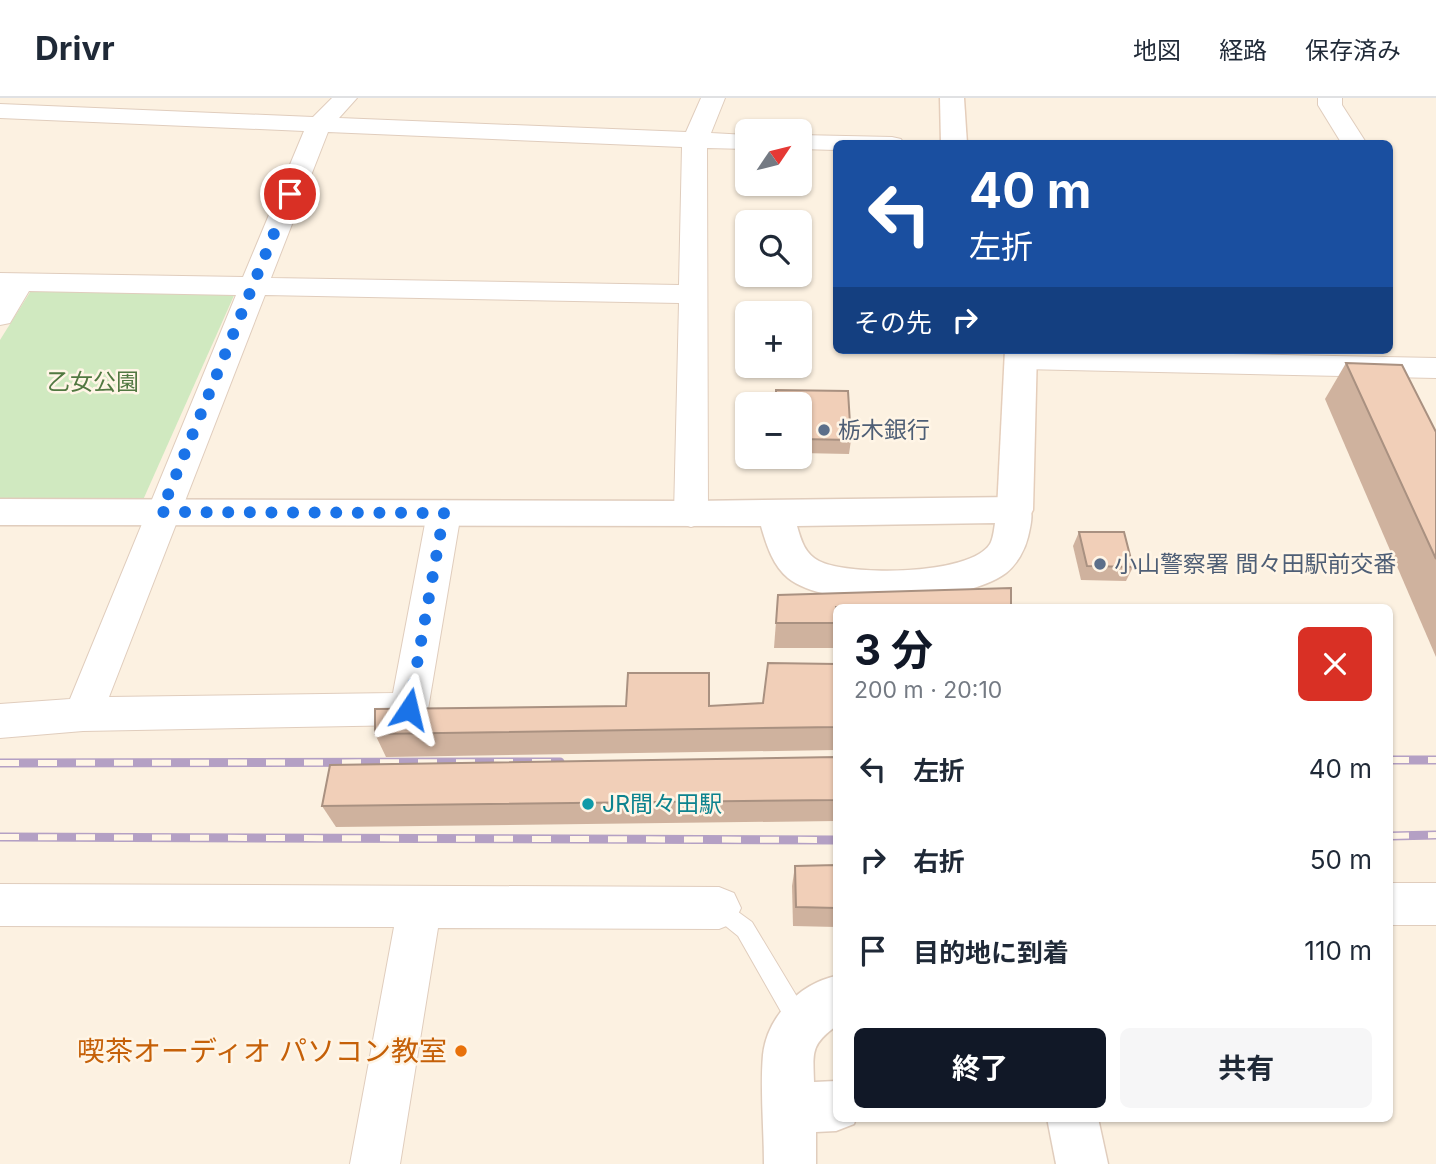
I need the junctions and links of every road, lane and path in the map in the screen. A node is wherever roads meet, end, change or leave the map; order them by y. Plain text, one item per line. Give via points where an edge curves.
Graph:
1 (345, 98) edge
2 (713, 98) edge
3 (952, 98) edge
4 (1330, 98) edge
5 (0, 111) edge
6 (318, 126) junction
7 (954, 140) edge
8 (1352, 140) edge
9 (695, 141) junction
10 (735, 142) edge
11 (812, 142) edge
12 (833, 143) edge
13 (10, 282) edge
14 (252, 284) junction
15 (693, 294) junction
16 (0, 316) edge
17 (1021, 354) edge
18 (1337, 358) edge
19 (1436, 368) edge
20 (1015, 510) junction
21 (0, 512) edge
22 (161, 512) junction
23 (444, 513) junction
24 (775, 513) junction
25 (691, 514) junction
26 (83, 714) junction
27 (0, 721) edge
28 (1393, 904) edge
29 (1436, 904) edge
30 (0, 905) edge
31 (419, 908) junction
32 (719, 908) joint
33 (818, 1012) edge
34 (813, 1107) edge
35 (1073, 1122) edge
36 (375, 1164) edge
37 (790, 1164) edge
38 (1082, 1164) edge

1 - 6 street
2 - 9 street
3 - 7 street
4 - 8 street
5 - 6 street
6 - 9 street
6 - 14 street
9 - 10 street
9 - 15 street
11 - 12 street
13 - 14 street
13 - 16 street
14 - 15 street
14 - 22 street
15 - 25 street
17 - 18 street
17 - 20 street
18 - 19 street
20 - 24 street
20 - 24 street via 1010,539 1000,558 980,572 947,582 840,582 806,572 788,555
21 - 22 street
22 - 23 street
22 - 26 street
23 - 25 street
23 - 26 street via 409,709
24 - 25 street
26 - 27 street
28 - 29 street
30 - 31 street
31 - 32 street
31 - 36 street
32 - 33 lane via 745,929
33 - 34 street via 788,1052
34 - 37 street
35 - 38 street

